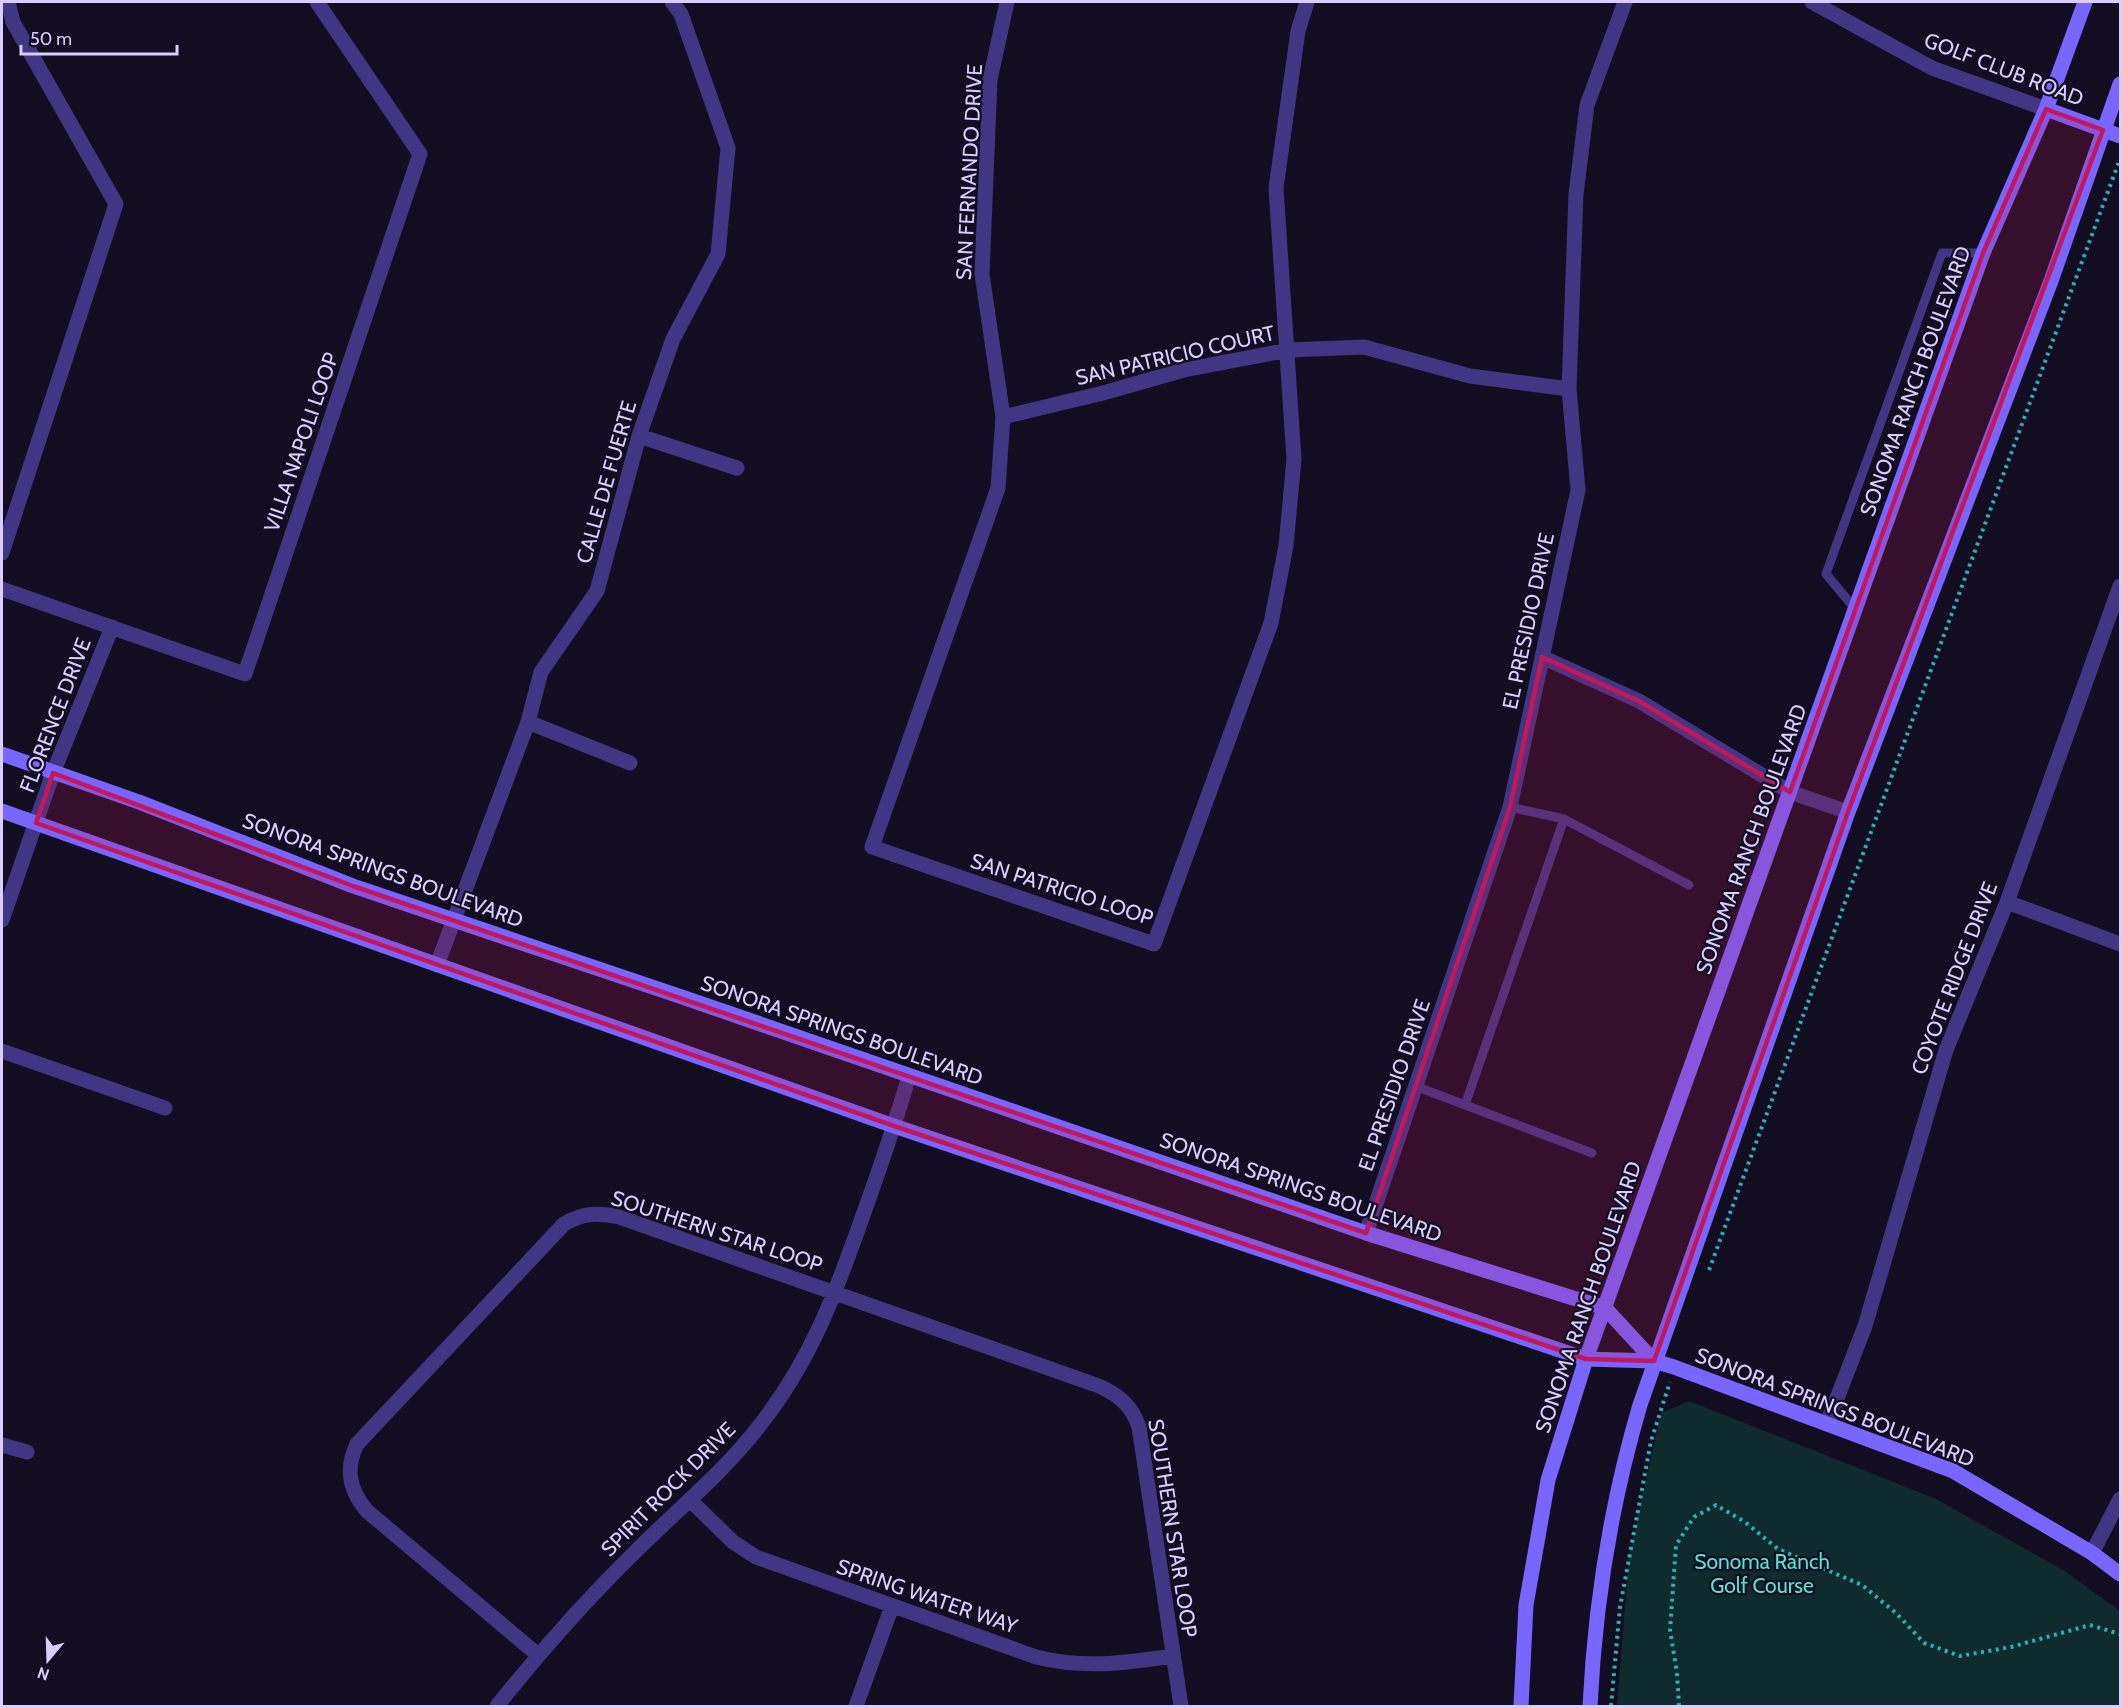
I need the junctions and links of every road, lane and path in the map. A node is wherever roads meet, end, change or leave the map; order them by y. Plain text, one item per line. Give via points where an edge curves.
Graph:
1 (8, 2) edge
2 (317, 2) edge
3 (672, 2) edge
4 (1007, 2) edge
5 (1307, 2) edge
6 (1626, 2) edge
7 (1812, 2) edge
8 (2085, 2) edge
9 (2121, 84) edge
10 (2046, 109) junction
11 (2103, 130) junction
12 (2121, 136) edge
13 (2121, 159) edge
14 (1983, 253) junction
15 (1288, 350) junction
16 (1569, 388) junction
17 (1003, 417) junction
18 (639, 436) junction
19 (737, 468) dead end
20 (2, 553) edge
21 (2121, 586) edge
22 (2, 589) edge
23 (1856, 610) junction
24 (111, 627) junction
25 (1542, 657) junction
26 (528, 722) junction
27 (2, 754) edge
28 (630, 763) dead end
29 (53, 773) junction
30 (1790, 792) junction
31 (1510, 807) junction
32 (2, 811) edge
33 (1848, 812) junction
34 (1564, 819) junction
35 (36, 823) junction
36 (1689, 885) dead end
37 (2007, 902) junction
38 (2, 920) edge
39 (453, 921) junction
40 (2121, 944) edge
41 (436, 965) junction
42 (2, 1051) edge
43 (909, 1076) junction
44 (1415, 1086) junction
45 (1465, 1105) junction
46 (165, 1108) dead end
47 (894, 1126) junction
48 (1592, 1153) dead end
49 (1366, 1233) junction
50 (1706, 1276) dead end
51 (836, 1292) junction
52 (1605, 1308) junction
53 (1586, 1359) junction
54 (1654, 1360) junction
55 (1674, 1367) junction
56 (1827, 1424) junction
57 (2, 1444) edge
58 (27, 1452) dead end
59 (2121, 1499) edge
60 (690, 1501) junction
61 (2092, 1553) junction
62 (2121, 1574) edge
63 (892, 1606) junction
64 (2121, 1634) edge
65 (538, 1655) junction
66 (1173, 1656) junction
67 (497, 1707) edge
68 (856, 1707) edge
69 (1181, 1707) edge
70 (1521, 1707) edge
71 (1590, 1707) edge
72 (1611, 1707) edge
73 (1679, 1707) edge

1 - 20 street via 13,22 116,204
2 - 24 street, VILLA NAPOLI LOOP via 420,154 244,674
3 - 18 street, CALLE DE FUERTE via 681,14 728,148 718,254 673,339
4 - 17 street, SAN FERNANDO DRIVE via 990,80 982,274
5 - 15 street via 1298,31 1276,188
6 - 16 street, EL PRESIDIO DRIVE via 1587,105 1576,194
7 - 10 street, GOLF CLUB ROAD via 1932,68
8 - 10 street, SONOMA RANCH BOULEVARD
9 - 11 street
10 - 11 street, GOLF CLUB ROAD
10 - 14 street, SONOMA RANCH BOULEVARD
11 - 12 street, GOLF CLUB ROAD
11 - 33 street via 2051,281
13 - 50 path
14 - 23 street, SONOMA RANCH BOULEVARD
14 - 23 lane via 1942,253 1826,574
15 - 16 street, SAN PATRICIO COURT via 1364,347 1470,376
15 - 17 street, SAN PATRICIO COURT via 1184,370
15 - 17 street, SAN PATRICIO LOOP via 1294,459 1286,546 1271,623 1154,944 872,847 998,488
16 - 25 street, EL PRESIDIO DRIVE via 1578,490
18 - 19 street
18 - 26 street, CALLE DE FUERTE via 597,591 541,672
21 - 37 street, COYOTE RIDGE DRIVE
22 - 24 street, VILLA NAPOLI LOOP
23 - 30 street, SONOMA RANCH BOULEVARD
24 - 29 street, FLORENCE DRIVE
25 - 30 street via 1639,701
25 - 31 street, EL PRESIDIO DRIVE
26 - 28 street
26 - 39 street, CALLE DE FUERTE
27 - 29 street, SONORA SPRINGS BOULEVARD
29 - 35 street, FLORENCE DRIVE
29 - 39 street, SONORA SPRINGS BOULEVARD
30 - 33 street
30 - 52 street, SONOMA RANCH BOULEVARD
31 - 34 lane
31 - 44 street, EL PRESIDIO DRIVE
32 - 35 street, SONORA SPRINGS BOULEVARD
33 - 54 street
34 - 36 lane
34 - 45 lane
35 - 38 street, FLORENCE DRIVE
35 - 41 street, SONORA SPRINGS BOULEVARD
37 - 40 street
37 - 56 street, COYOTE RIDGE DRIVE via 1946,1050 1865,1326
39 - 41 street, CALLE DE FUERTE
39 - 43 street, SONORA SPRINGS BOULEVARD
41 - 47 street, SONORA SPRINGS BOULEVARD
42 - 46 street
43 - 47 street, SPIRIT ROCK DRIVE
43 - 49 street, SONORA SPRINGS BOULEVARD
44 - 45 lane
44 - 49 street, EL PRESIDIO DRIVE
45 - 48 lane
47 - 51 street, SPIRIT ROCK DRIVE
47 - 53 street, SONORA SPRINGS BOULEVARD
49 - 52 street, SONORA SPRINGS BOULEVARD
51 - 60 street, SPIRIT ROCK DRIVE via 807,1354 773,1408
51 - 65 street, SOUTHERN STAR LOOP via 619,1217 598,1213 579,1216 564,1224 357,1444 349,1473 360,1503
51 - 66 street, SOUTHERN STAR LOOP via 1099,1386 1125,1401 1138,1428
52 - 53 street, SONOMA RANCH BOULEVARD
52 - 54 street, SONORA SPRINGS BOULEVARD
53 - 54 street, SONORA SPRINGS BOULEVARD
53 - 70 street, SONOMA RANCH BOULEVARD via 1548,1480 1526,1605
54 - 55 street, SONORA SPRINGS BOULEVARD
54 - 71 street via 1627,1449 1612,1518 1598,1611
55 - 56 street, SONORA SPRINGS BOULEVARD
55 - 72 path via 1651,1440 1620,1607
56 - 61 street, SONORA SPRINGS BOULEVARD via 1953,1471
57 - 58 street
59 - 61 street
60 - 63 street, SPRING WATER WAY via 733,1542 756,1557
60 - 65 street, SPIRIT ROCK DRIVE via 619,1568
61 - 62 street, SONORA SPRINGS BOULEVARD
63 - 66 street, SPRING WATER WAY via 1055,1661 1096,1665
63 - 68 street
64 - 73 path via 2090,1625 2011,1647 1960,1656 1924,1643 1862,1585 1778,1549 1716,1505 1694,1516 1676,1545 1670,1630
65 - 67 street, SPIRIT ROCK DRIVE
66 - 69 street, SOUTHERN STAR LOOP

